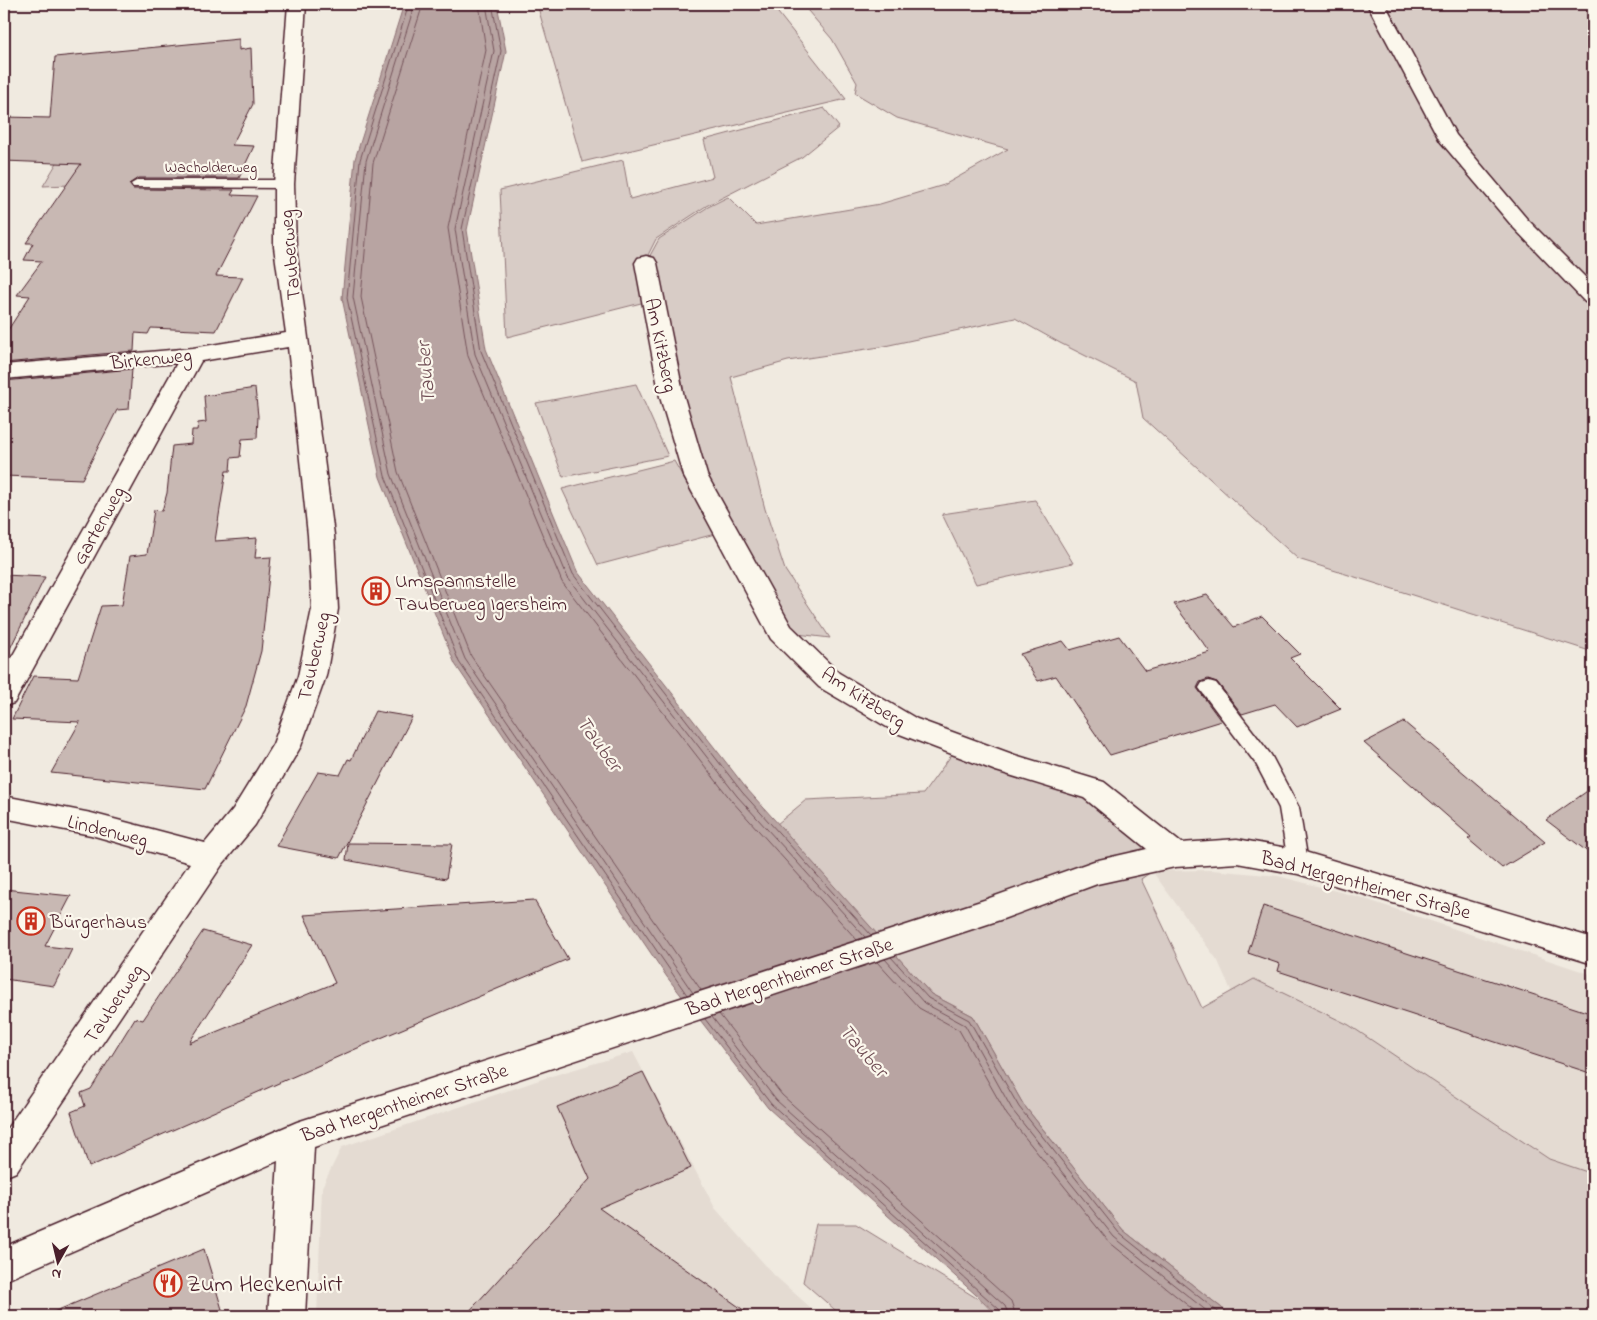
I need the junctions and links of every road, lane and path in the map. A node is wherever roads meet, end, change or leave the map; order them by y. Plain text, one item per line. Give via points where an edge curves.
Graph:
1 (297, 4) edge
2 (1376, 4) edge
3 (138, 184) dead end
4 (284, 184) junction
5 (646, 263) dead end
6 (1593, 297) edge
7 (298, 338) junction
8 (193, 355) junction
9 (4, 372) edge
10 (1209, 688) dead end
11 (4, 696) edge
12 (4, 807) edge
13 (1175, 855) junction
14 (211, 857) junction
15 (1298, 862) junction
16 (1593, 951) edge
17 (297, 1137) junction
18 (4, 1161) edge
19 (4, 1264) edge
20 (287, 1316) edge

1 - 4 street, Tauberweg
2 - 6 street via 1447,137 1520,223
3 - 4 lane, Wacholderweg
4 - 7 street, Tauberweg via 284,247
5 - 13 street, Am Kitzberg via 672,397 695,475 781,632 829,680 907,726 1006,763 1094,790
7 - 8 street, Birkenweg
7 - 14 street, Tauberweg via 321,535 325,609 312,676 288,746 244,817
8 - 9 street, Birkenweg
8 - 11 street, Gartenweg
10 - 15 lane via 1264,760 1289,808
12 - 14 street, Lindenweg via 91,824
13 - 15 street, Bad Mergentheimer Straße via 1237,850
13 - 17 street, Bad Mergentheimer Straße via 1094,873 992,910
14 - 18 street, Tauberweg
15 - 16 street, Bad Mergentheimer Straße
17 - 19 street, Bad Mergentheimer Straße
17 - 20 street

